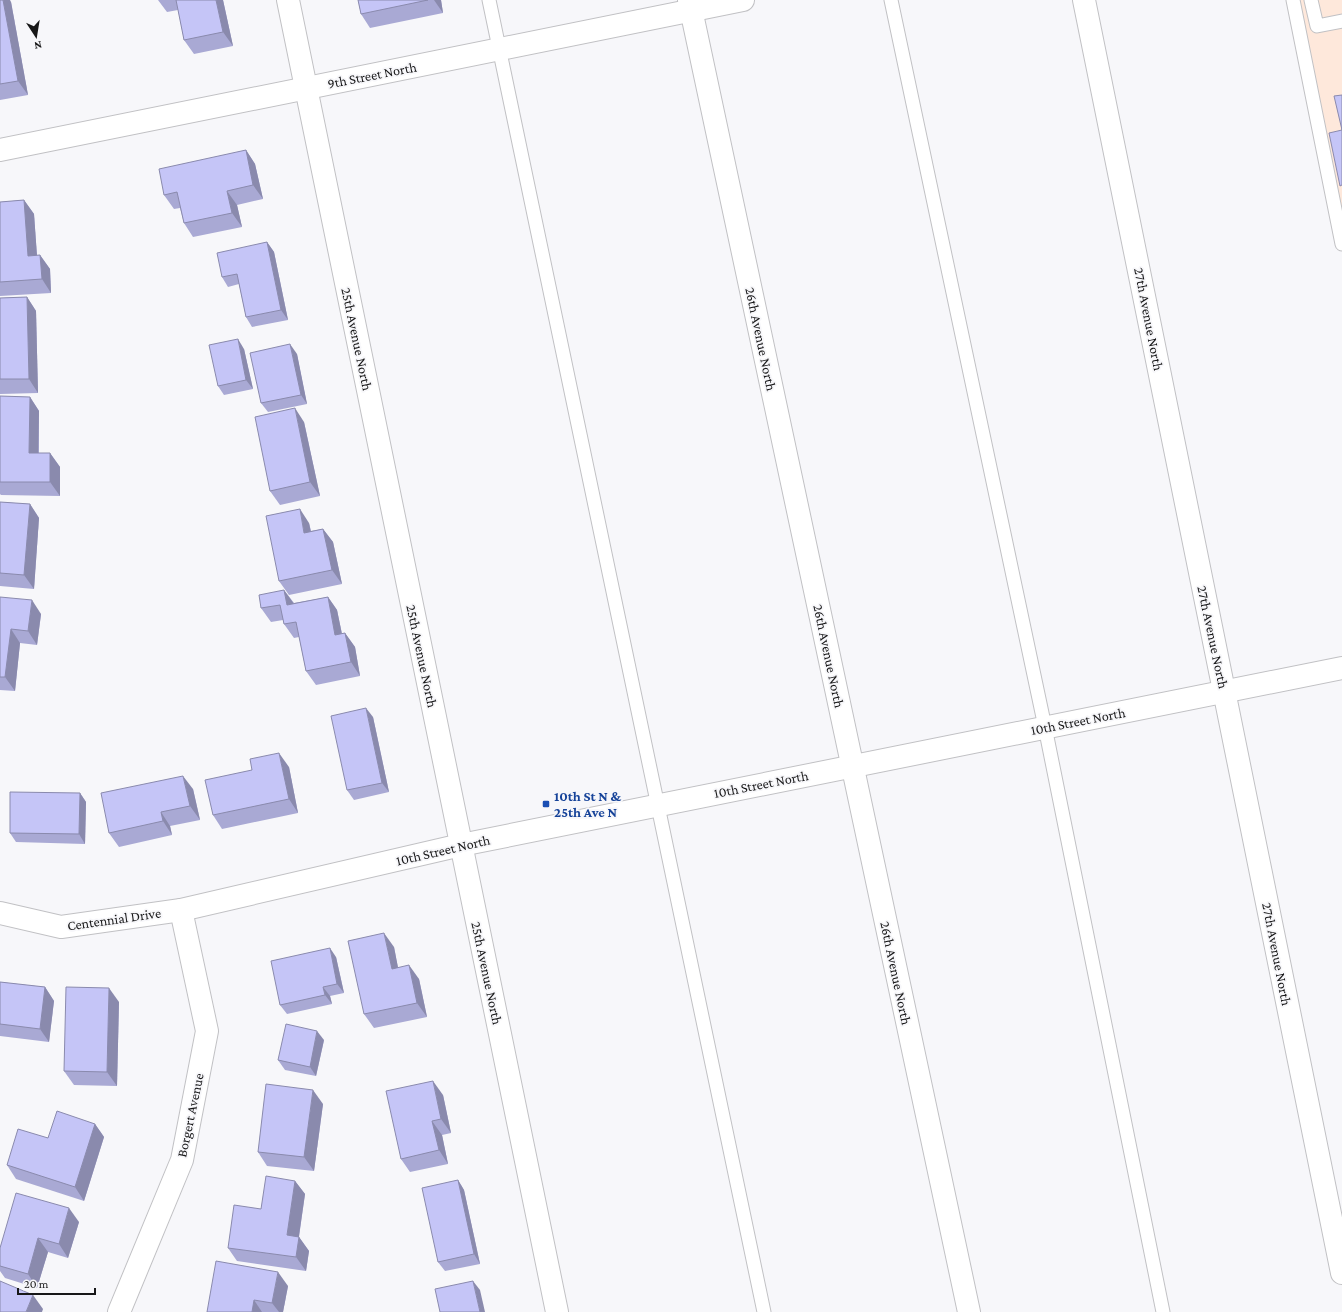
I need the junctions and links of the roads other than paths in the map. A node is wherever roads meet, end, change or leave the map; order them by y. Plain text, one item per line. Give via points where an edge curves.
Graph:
1 (288, 0) edge
2 (489, 0) edge
3 (744, 0) edge
4 (891, 0) edge
5 (1084, 0) edge
6 (1293, 0) edge
7 (1311, 0) edge
8 (690, 5) edge
9 (1342, 21) edge
10 (500, 49) junction
11 (305, 88) junction
12 (0, 150) edge
13 (1342, 244) edge
14 (1342, 668) edge
15 (1224, 691) junction
16 (1044, 727) junction
17 (852, 766) junction
18 (658, 805) junction
19 (461, 845) junction
20 (182, 910) junction
21 (0, 913) edge
22 (1342, 1273) edge
23 (119, 1312) edge
24 (557, 1312) edge
25 (764, 1312) edge
26 (969, 1312) edge
27 (1163, 1312) edge

1 - 11 street, 25th Avenue North
2 - 10 lane
3 - 8 street, 9th Street North
4 - 16 lane
5 - 15 street, 27th Avenue North
6 - 13 lane
7 - 9 lane via 1317,26
8 - 10 street, 9th Street North
8 - 17 street, 26th Avenue North
10 - 11 street, 9th Street North
10 - 18 lane
11 - 12 street, 9th Street North
11 - 19 street, 25th Avenue North
14 - 15 street, 10th Street North
15 - 16 street, 10th Street North
15 - 22 street, 27th Avenue North
16 - 17 street, 10th Street North
16 - 27 lane
17 - 18 street, 10th Street North
17 - 26 street, 26th Avenue North
18 - 19 street, 10th Street North
18 - 25 lane
19 - 20 street, 10th Street North
19 - 24 street, 25th Avenue North
20 - 21 street, Centennial Drive via 61,927
20 - 23 street, Borgert Avenue via 207,1031 182,1160

